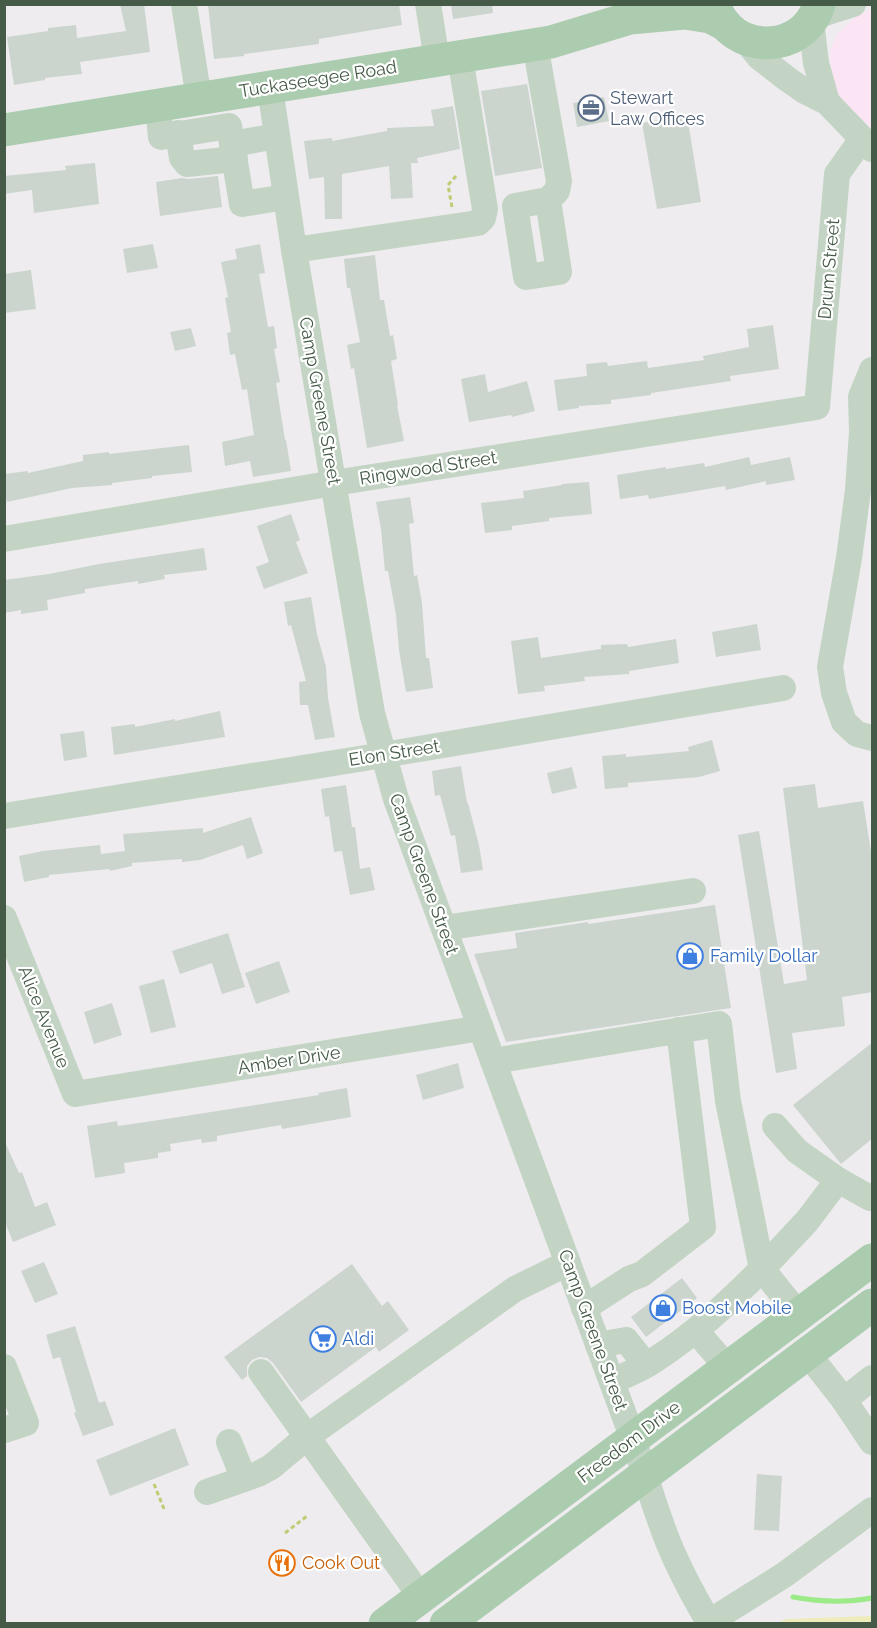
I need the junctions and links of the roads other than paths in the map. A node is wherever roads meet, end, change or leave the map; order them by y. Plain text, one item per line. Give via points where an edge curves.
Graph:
1 (184, 4) edge
2 (428, 4) edge
3 (853, 4) edge
4 (639, 11) edge
5 (815, 14) edge
6 (728, 23) edge
7 (535, 44) junction
8 (449, 58) junction
9 (270, 88) junction
10 (827, 102) junction
11 (158, 106) junction
12 (224, 124) junction
13 (4, 130) edge
14 (277, 136) junction
15 (867, 144) edge
16 (286, 197) junction
17 (548, 200) dead end
18 (294, 250) junction
19 (873, 370) edge
20 (817, 407) joint
21 (334, 483) junction
22 (4, 539) edge
23 (783, 688) dead end
24 (873, 738) edge
25 (383, 755) junction
26 (4, 816) edge
27 (693, 891) dead end
28 (4, 918) edge
29 (444, 928) junction
30 (481, 1028) junction
31 (679, 1030) junction
32 (493, 1061) junction
33 (97, 1091) joint
34 (775, 1126) dead end
35 (838, 1180) junction
36 (873, 1196) edge
37 (873, 1260) edge
38 (568, 1263) junction
39 (762, 1269) junction
40 (873, 1305) edge
41 (584, 1308) junction
42 (799, 1315) junction
43 (696, 1331) junction
44 (598, 1345) junction
45 (808, 1354) junction
46 (646, 1365) junction
47 (4, 1367) edge
48 (728, 1368) junction
49 (261, 1372) dead end
50 (873, 1378) edge
51 (612, 1382) junction
52 (844, 1400) junction
53 (15, 1427) edge
54 (308, 1436) junction
55 (633, 1439) junction
56 (229, 1442) dead end
57 (873, 1442) edge
58 (646, 1475) junction
59 (244, 1479) junction
60 (207, 1492) dead end
61 (873, 1510) edge
62 (421, 1597) junction
63 (385, 1623) edge
64 (446, 1623) edge
65 (710, 1623) edge

1 - 12 street
2 - 8 street
3 - 5 street
4 - 6 main road, Tuckaseegee Road via 685,13
4 - 7 main road, Tuckaseegee Road
5 - 6 main road, Tuckaseegee Road via 796,35 762,44
5 - 10 street via 816,63
6 - 10 street via 759,57 803,90
7 - 8 main road, Tuckaseegee Road
7 - 17 street via 558,181 557,191
8 - 9 main road, Tuckaseegee Road
8 - 18 street via 485,209 483,218 478,223
9 - 12 main road, Tuckaseegee Road
9 - 14 street, Camp Greene Street
10 - 15 street
11 - 12 main road, Tuckaseegee Road
11 - 12 street via 161,137
11 - 13 main road, Tuckaseegee Road
12 - 14 street
12 - 16 street via 242,204
14 - 16 street, Camp Greene Street
15 - 20 street, Drum Street via 837,174
16 - 18 street, Camp Greene Street
18 - 21 street, Camp Greene Street
19 - 24 street via 861,397 858,490 830,667 844,723 857,734
20 - 21 street, Ringwood Street
21 - 22 street, Ringwood Street
21 - 25 street, Camp Greene Street via 372,713
23 - 25 street, Elon Street
25 - 26 street, Elon Street
25 - 29 street, Camp Greene Street
27 - 29 street
28 - 33 street, Alice Avenue via 75,1095
29 - 30 street, Camp Greene Street
30 - 32 street, Camp Greene Street
30 - 33 street, Amber Drive
31 - 32 street
31 - 39 street via 719,1024 728,1101
31 - 41 street via 703,1227 642,1274
32 - 38 street, Camp Greene Street
34 - 35 street via 797,1151
35 - 36 street via 870,1198
35 - 39 street via 807,1221
37 - 42 main road, Freedom Drive
38 - 41 street, Camp Greene Street
38 - 54 street via 515,1289
39 - 42 street
39 - 43 street
40 - 45 main road, Freedom Drive
41 - 44 street, Camp Greene Street
42 - 48 main road, Freedom Drive
43 - 46 street
43 - 48 street
44 - 46 street via 626,1340
44 - 51 street, Camp Greene Street
45 - 52 street
45 - 58 main road, Freedom Drive
46 - 51 street
47 - 53 street
48 - 55 main road, Freedom Drive
49 - 54 street
50 - 52 street
51 - 55 street, Camp Greene Street
52 - 57 street
54 - 59 street via 271,1467
54 - 62 street
55 - 58 street, Camp Greene Street
55 - 62 main road, Freedom Drive
56 - 59 street
58 - 64 main road, Freedom Drive
58 - 65 street, Camp Greene Street via 672,1550
59 - 60 street
61 - 65 street
62 - 63 main road, Freedom Drive

